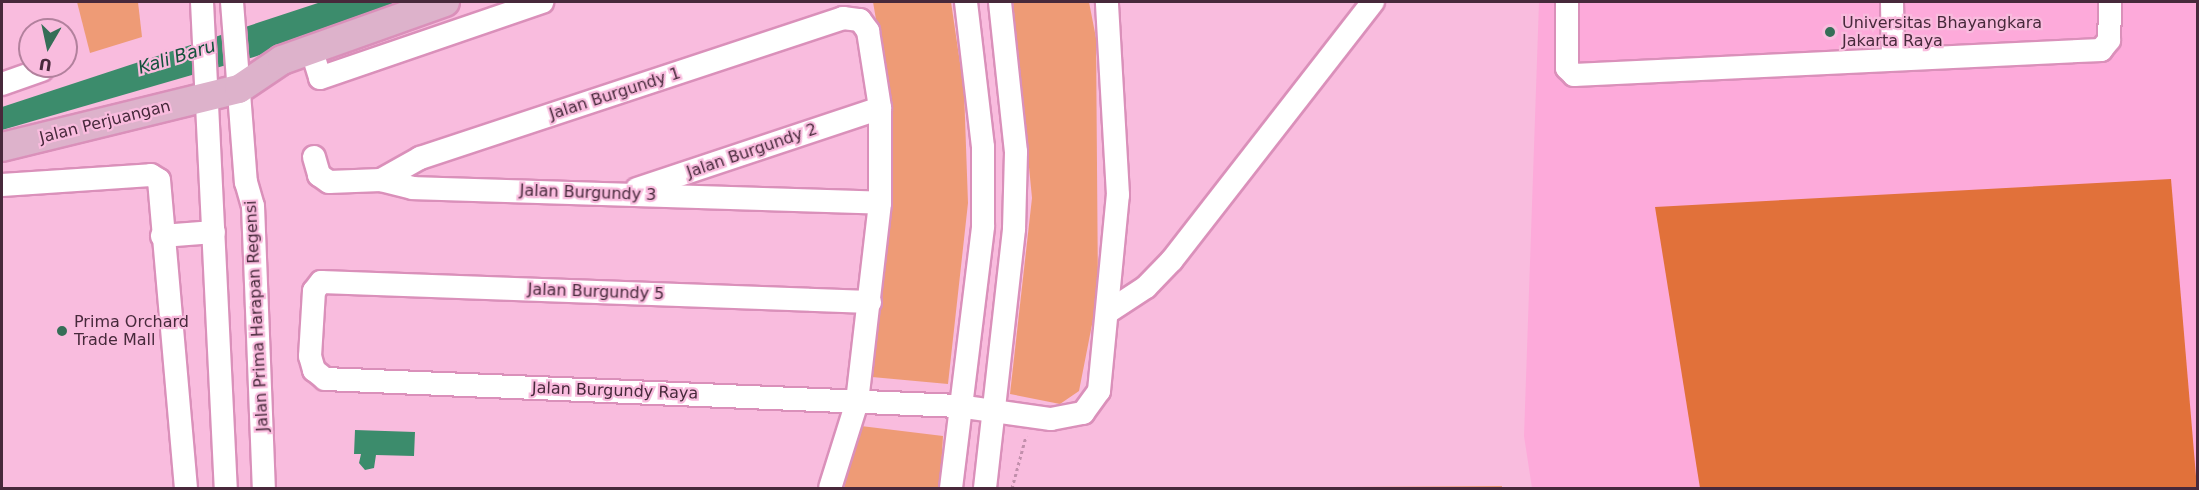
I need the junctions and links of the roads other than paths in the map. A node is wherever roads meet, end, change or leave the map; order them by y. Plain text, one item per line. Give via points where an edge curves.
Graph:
1 (446, 2) edge
2 (542, 2) edge
3 (966, 2) edge
4 (1000, 2) edge
5 (1107, 2) edge
6 (1373, 2) edge
7 (1567, 2) edge
8 (1892, 2) edge
9 (2110, 2) edge
10 (232, 10) edge
11 (203, 11) edge
12 (311, 48) junction
13 (1893, 58) junction
14 (238, 77) junction
15 (19, 78) edge
16 (2, 84) edge
17 (207, 84) junction
18 (880, 108) junction
19 (2, 147) edge
20 (314, 157) dead end
21 (381, 180) junction
22 (246, 182) junction
23 (212, 184) junction
24 (2, 185) edge
25 (624, 194) junction
26 (880, 203) junction
27 (253, 206) junction
28 (214, 224) junction
29 (162, 236) junction
30 (870, 302) junction
31 (1111, 310) junction
32 (260, 359) junction
33 (220, 360) junction
34 (326, 379) joint
35 (857, 402) junction
36 (958, 406) junction
37 (993, 408) junction
38 (221, 488) edge
39 (186, 489) edge
40 (264, 489) edge
41 (830, 489) edge
42 (951, 489) edge
43 (985, 489) edge

1 - 12 main road
2 - 12 street via 320,78
3 - 36 street via 983,147 983,226
4 - 37 street via 1016,152 1014,229
5 - 31 street, Jalan Burgundy Raya via 1118,195
6 - 31 street via 1172,260 1146,287
7 - 13 street via 1567,68 1574,75
8 - 13 street
9 - 13 street via 2109,40 2100,50
10 - 14 street, Jalan Prima Harapan Regensi
11 - 17 street
12 - 14 main road
14 - 17 main road, Jalan Perjuangan
14 - 22 street, Jalan Prima Harapan Regensi
15 - 16 street
17 - 19 main road, Jalan Perjuangan
17 - 23 street
18 - 21 street, Jalan Burgundy 1 via 868,31 852,18 420,158
18 - 25 street, Jalan Burgundy 2
18 - 26 street
20 - 21 street, Jalan Burgundy 3 via 323,180
21 - 25 street, Jalan Burgundy 3 via 413,188
22 - 23 street via 226,175
22 - 27 street, Jalan Prima Harapan Regensi
23 - 28 street
24 - 29 street via 151,175 161,190
25 - 26 street, Jalan Burgundy 3
26 - 30 street
27 - 28 street via 239,219
27 - 32 street, Jalan Prima Harapan Regensi
28 - 29 street
28 - 33 street
29 - 39 street
30 - 34 street, Jalan Burgundy 5 via 321,282 314,291 310,356 314,370
30 - 35 street
31 - 37 street, Jalan Burgundy Raya via 1093,404 1083,413 1051,418
32 - 33 street
32 - 40 street, Jalan Prima Harapan Regensi
33 - 38 street
34 - 35 street, Jalan Burgundy Raya
35 - 36 street, Jalan Burgundy Raya
35 - 41 street
36 - 37 street, Jalan Burgundy Raya
36 - 42 street
37 - 43 street

